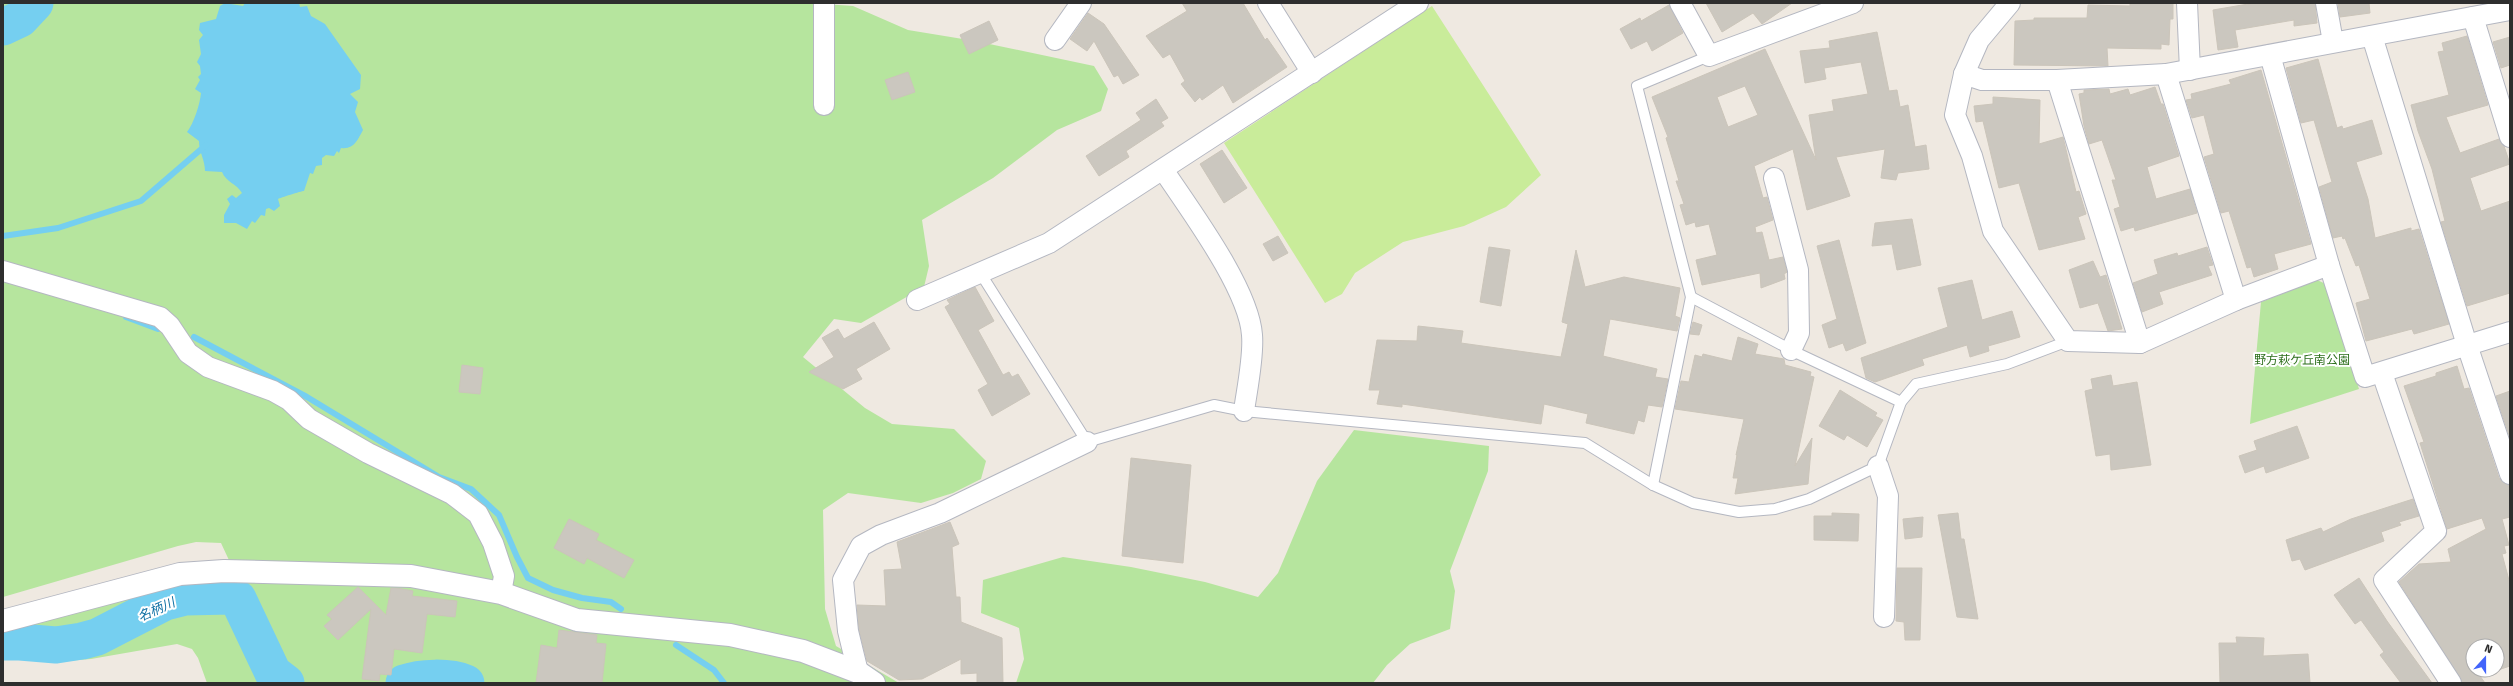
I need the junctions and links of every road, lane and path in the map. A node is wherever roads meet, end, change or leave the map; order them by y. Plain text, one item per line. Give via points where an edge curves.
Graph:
1 (824, 3) edge
2 (1081, 3) edge
3 (1268, 3) edge
4 (1418, 3) edge
5 (1680, 3) edge
6 (1853, 3) edge
7 (2010, 3) edge
8 (2187, 3) edge
9 (2326, 3) edge
10 (2510, 10) edge
11 (2468, 13) edge
12 (2372, 36) junction
13 (1055, 40) dead end
14 (2333, 42) junction
15 (2270, 55) junction
16 (1709, 56) junction
17 (2190, 70) junction
18 (1312, 73) junction
19 (1964, 74) junction
20 (2166, 74) junction
21 (2057, 80) junction
22 (824, 105) dead end
23 (2510, 136) edge
24 (1164, 171) junction
25 (1774, 178) dead end
26 (2329, 265) junction
27 (3, 271) edge
28 (981, 274) junction
29 (1691, 297) junction
30 (917, 300) dead end
31 (2236, 300) junction
32 (2510, 332) edge
33 (2068, 341) junction
34 (2140, 343) junction
35 (2467, 345) junction
36 (1792, 350) junction
37 (2382, 373) junction
38 (1901, 402) junction
39 (1244, 410) junction
40 (1087, 442) junction
41 (1878, 466) junction
42 (2510, 474) edge
43 (1653, 485) junction
44 (501, 593) junction
45 (1884, 617) dead end
46 (3, 621) edge
47 (866, 678) edge
48 (2450, 683) edge

1 - 22 street
2 - 13 street
3 - 18 street
4 - 18 street
5 - 16 street
6 - 16 street
7 - 19 street via 1979,40
8 - 17 street
9 - 14 street
10 - 11 street
11 - 12 street
11 - 23 street
12 - 14 street
12 - 35 street
14 - 15 street
15 - 17 street
15 - 26 street
16 - 29 lane via 1637,86
17 - 20 street
18 - 24 street
19 - 21 street via 1982,80
19 - 33 street via 1955,115 1972,156 1994,231
20 - 21 street
20 - 31 street
21 - 34 street
24 - 28 street via 1049,244
24 - 39 street via 1214,248 1241,296 1252,335
25 - 36 street via 1798,270 1799,333
26 - 31 street
26 - 37 street via 2365,377
27 - 44 street via 160,317 170,326 188,353 208,367 274,391 289,400 309,419 368,453 452,494 478,514 493,542 504,576
28 - 30 street
28 - 40 lane
29 - 36 lane
29 - 43 lane
31 - 34 street
32 - 35 street
33 - 34 street
33 - 38 lane via 2007,364 1916,384
35 - 37 street
35 - 42 street
36 - 38 lane
37 - 48 street via 2436,531 2384,580
38 - 41 lane
39 - 40 lane via 1214,405
39 - 43 lane via 1585,443
40 - 47 street via 940,513 881,535 861,546 843,580 848,630
41 - 43 lane via 1809,499 1775,509 1739,512 1693,503
41 - 45 street via 1888,496
44 - 46 street via 411,576 224,571 180,574
44 - 47 street via 576,620 730,635 803,651

